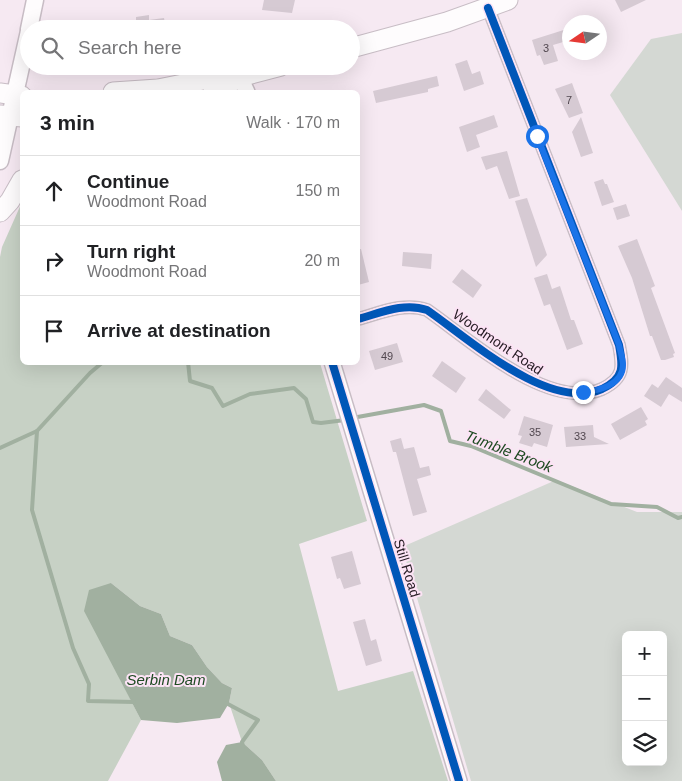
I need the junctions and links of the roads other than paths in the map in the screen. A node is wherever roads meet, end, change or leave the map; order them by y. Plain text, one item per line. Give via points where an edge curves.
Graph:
1 (35, 0) edge
2 (508, 0) edge
3 (488, 8) junction
4 (31, 20) edge
5 (360, 46) edge
6 (20, 67) edge
7 (263, 75) edge
8 (243, 85) edge
9 (143, 90) edge
10 (222, 90) edge
11 (13, 95) edge
12 (11, 116) edge
13 (0, 161) edge
14 (20, 184) edge
15 (0, 212) edge
16 (360, 318) edge
17 (333, 365) edge
18 (458, 781) edge

1 - 4 main road
2 - 3 main road
3 - 5 main road
3 - 16 street, Woodmont Road via 619,345 623,366 619,376 611,385 597,391 557,392 529,381 428,310 397,308
6 - 11 main road
7 - 8 main road
8 - 9 main road via 213,78
8 - 10 main road
11 - 12 main road
12 - 13 main road
14 - 15 main road
17 - 18 street, Still Road

